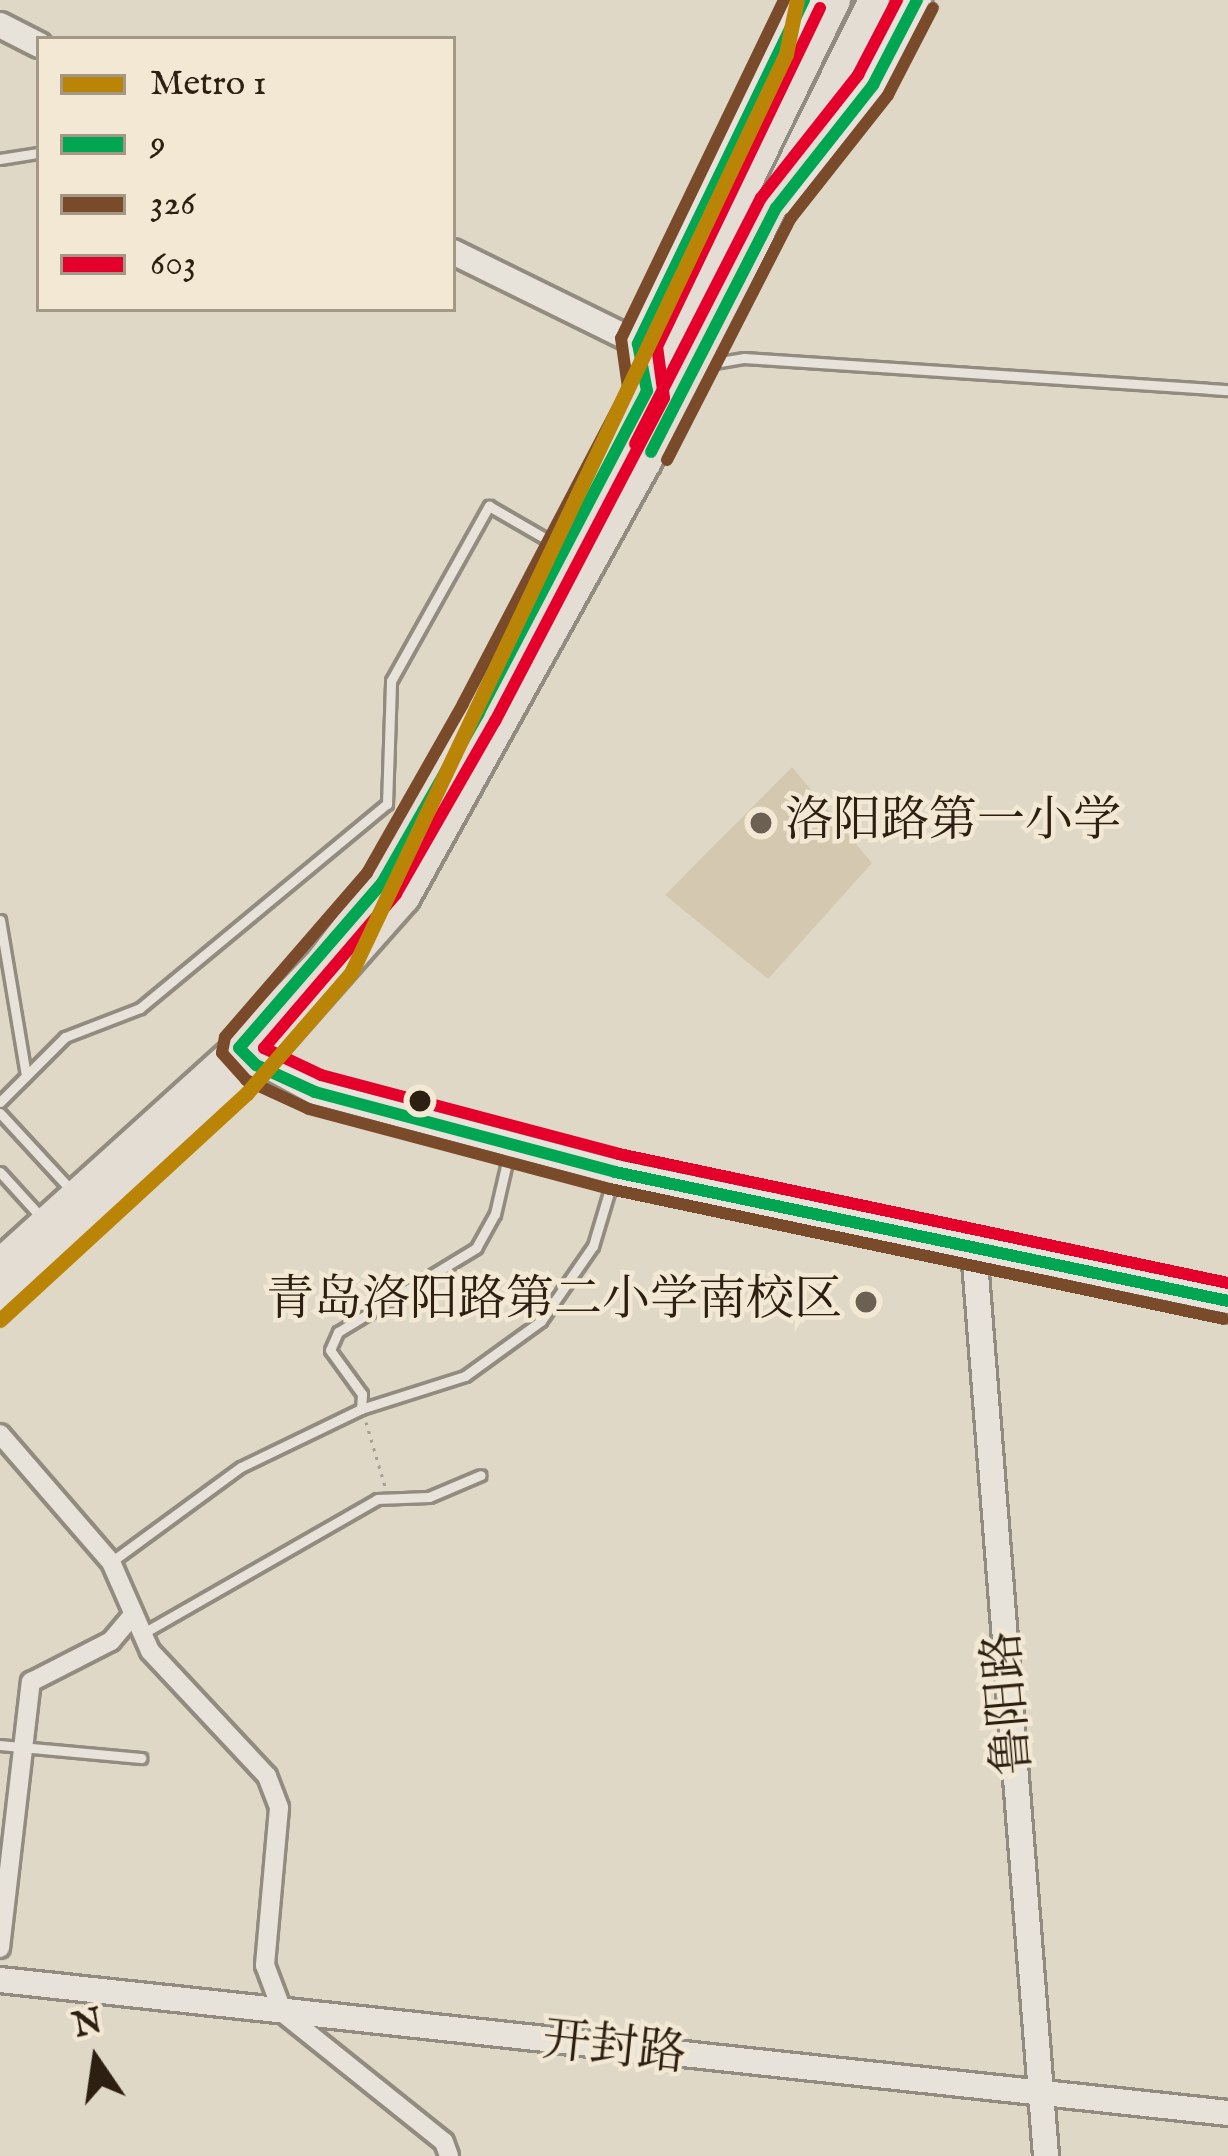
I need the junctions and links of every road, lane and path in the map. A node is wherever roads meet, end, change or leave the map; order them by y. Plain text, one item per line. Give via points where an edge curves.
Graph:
1 (874, 0) edge
2 (917, 0) edge
3 (822, 6) edge
4 (0, 25) edge
5 (36, 43) edge
6 (36, 153) edge
7 (0, 159) edge
8 (776, 208) junction
9 (456, 252) edge
10 (650, 349) junction
11 (691, 367) junction
12 (1228, 390) edge
13 (565, 550) junction
14 (0, 920) edge
15 (248, 1056) junction
16 (26, 1076) junction
17 (0, 1102) edge
18 (0, 1113) edge
19 (512, 1144) junction
20 (0, 1172) edge
21 (615, 1172) junction
22 (84, 1205) junction
23 (55, 1232) junction
24 (974, 1250) junction
25 (0, 1264) edge
26 (0, 1298) edge
27 (1228, 1300) edge
28 (361, 1409) junction
29 (0, 1434) edge
30 (482, 1475) dead end
31 (377, 1499) junction
32 (112, 1562) junction
33 (134, 1614) junction
34 (140, 1635) junction
35 (0, 1744) edge
36 (24, 1747) junction
37 (141, 1758) dead end
38 (0, 1948) edge
39 (0, 1980) edge
40 (283, 2013) junction
41 (1041, 2095) junction
42 (1228, 2113) edge
43 (448, 2156) edge
44 (1046, 2156) edge

1 - 8 main road
2 - 8 main road via 872,85
3 - 10 main road
4 - 5 street
6 - 7 lane
8 - 11 main road
9 - 10 street
10 - 11 street
10 - 13 main road via 646,391
11 - 12 lane via 744,358
11 - 15 main road via 591,565 404,898 362,955
13 - 15 main road via 382,884
13 - 16 lane via 489,506 391,681 387,804 140,1008 65,1036
14 - 16 lane
15 - 19 street via 315,1092
15 - 22 main road
16 - 17 lane
18 - 22 lane
19 - 21 street
19 - 28 lane via 495,1214 476,1248 338,1332 330,1350 362,1394
20 - 23 lane
21 - 24 street
21 - 28 lane via 593,1246 541,1322 465,1376
22 - 23 main road
23 - 25 main road
23 - 26 main road
24 - 27 street
24 - 41 street, 鲁阳路
28 - 31 path via 385,1466
28 - 32 lane via 241,1467
29 - 32 street
30 - 31 lane via 429,1497
31 - 34 lane
32 - 33 street
33 - 34 street
33 - 36 street via 111,1641 36,1674
34 - 40 street via 267,1776 279,1808 265,1965
35 - 36 lane
36 - 37 lane
36 - 38 street
39 - 40 street, 开封路
40 - 41 street, 开封路
40 - 43 street via 444,2142
41 - 42 street, 开封路
41 - 44 street, 鲁阳路

